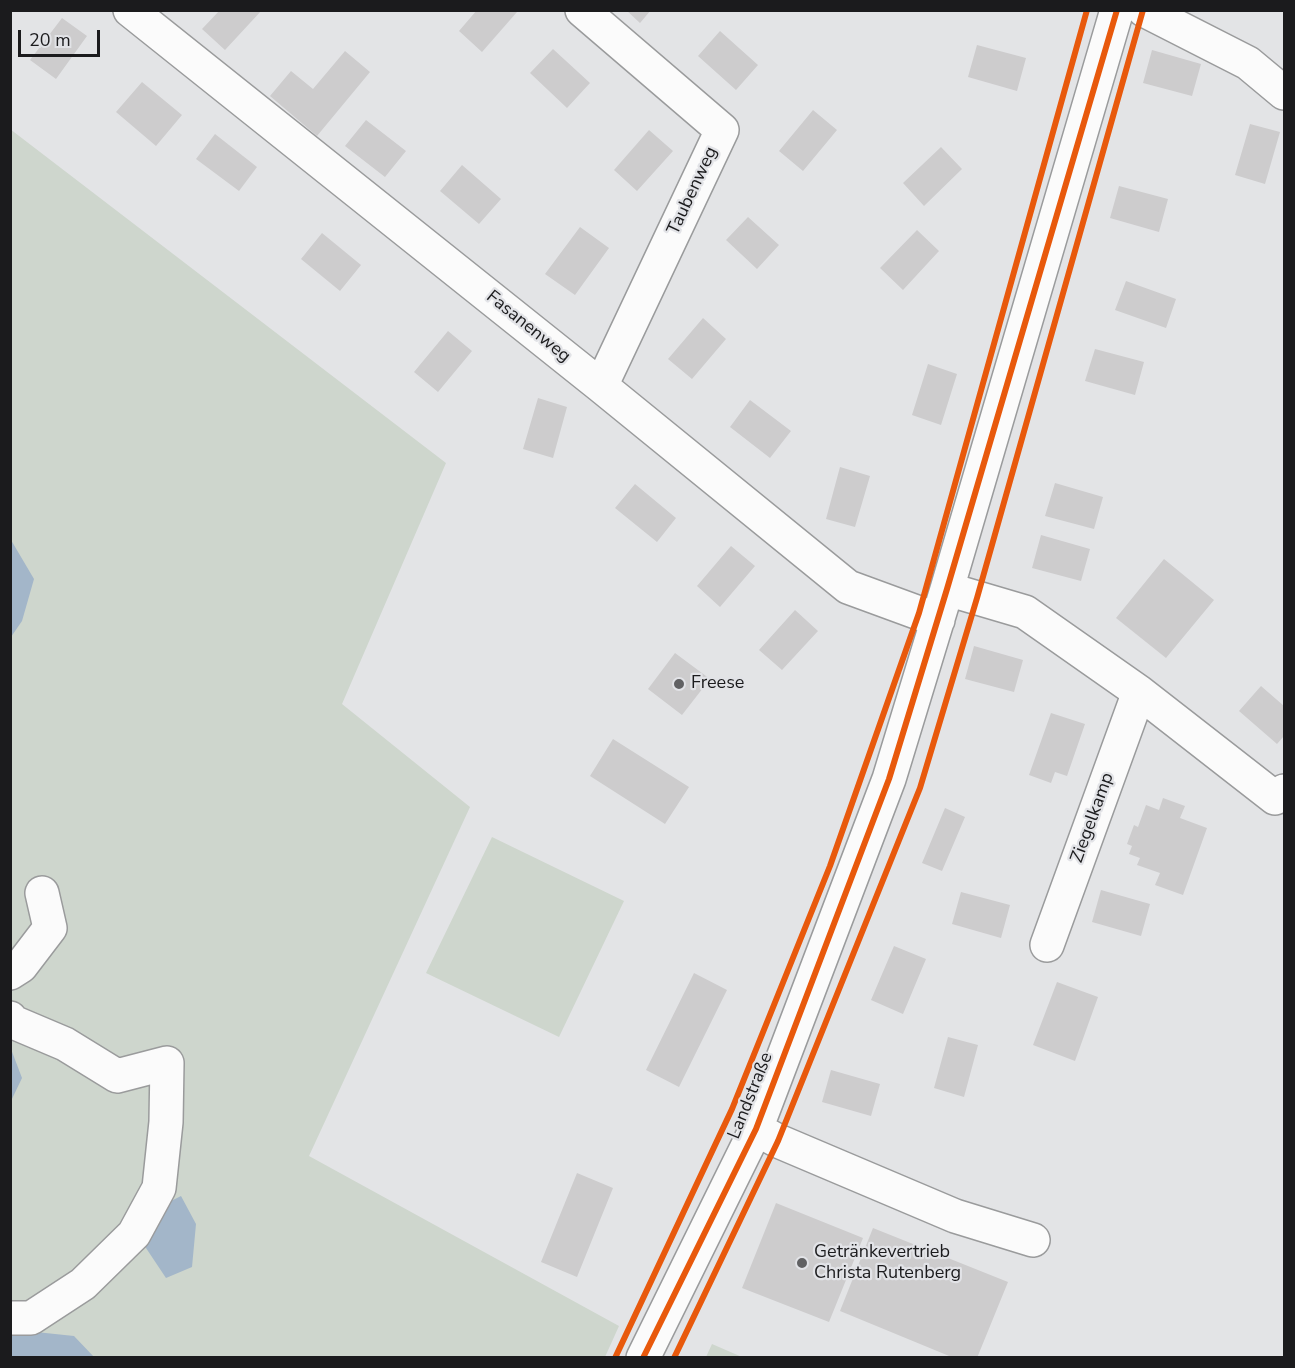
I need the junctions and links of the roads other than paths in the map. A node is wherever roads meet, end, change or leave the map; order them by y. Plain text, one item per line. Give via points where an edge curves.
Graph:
1 (130, 10) edge
2 (582, 10) edge
3 (1117, 10) edge
4 (1144, 10) edge
5 (1284, 93) edge
6 (601, 386) junction
7 (947, 589) junction
8 (938, 620) junction
9 (1139, 692) junction
10 (1280, 795) edge
11 (42, 893) dead end
12 (1047, 945) dead end
13 (10, 973) edge
14 (10, 1018) edge
15 (756, 1129) junction
16 (1033, 1240) dead end
17 (10, 1318) edge
18 (643, 1358) edge

1 - 6 street, Fasanenweg
2 - 6 street, Taubenweg via 722,130
3 - 7 street, Landstraße
4 - 5 street via 1248,63
6 - 8 street, Fasanenweg via 848,587
7 - 8 street, Landstraße
7 - 9 street via 1025,612
8 - 15 street, Landstraße via 889,779
9 - 10 street
9 - 12 street, Ziegelkamp
11 - 13 street via 50,928 21,966
14 - 17 street via 65,1044 117,1076 167,1063 159,1188 134,1234 83,1284 31,1318
15 - 16 street, Landstraße via 778,1142 955,1216
15 - 18 street, Landstraße

